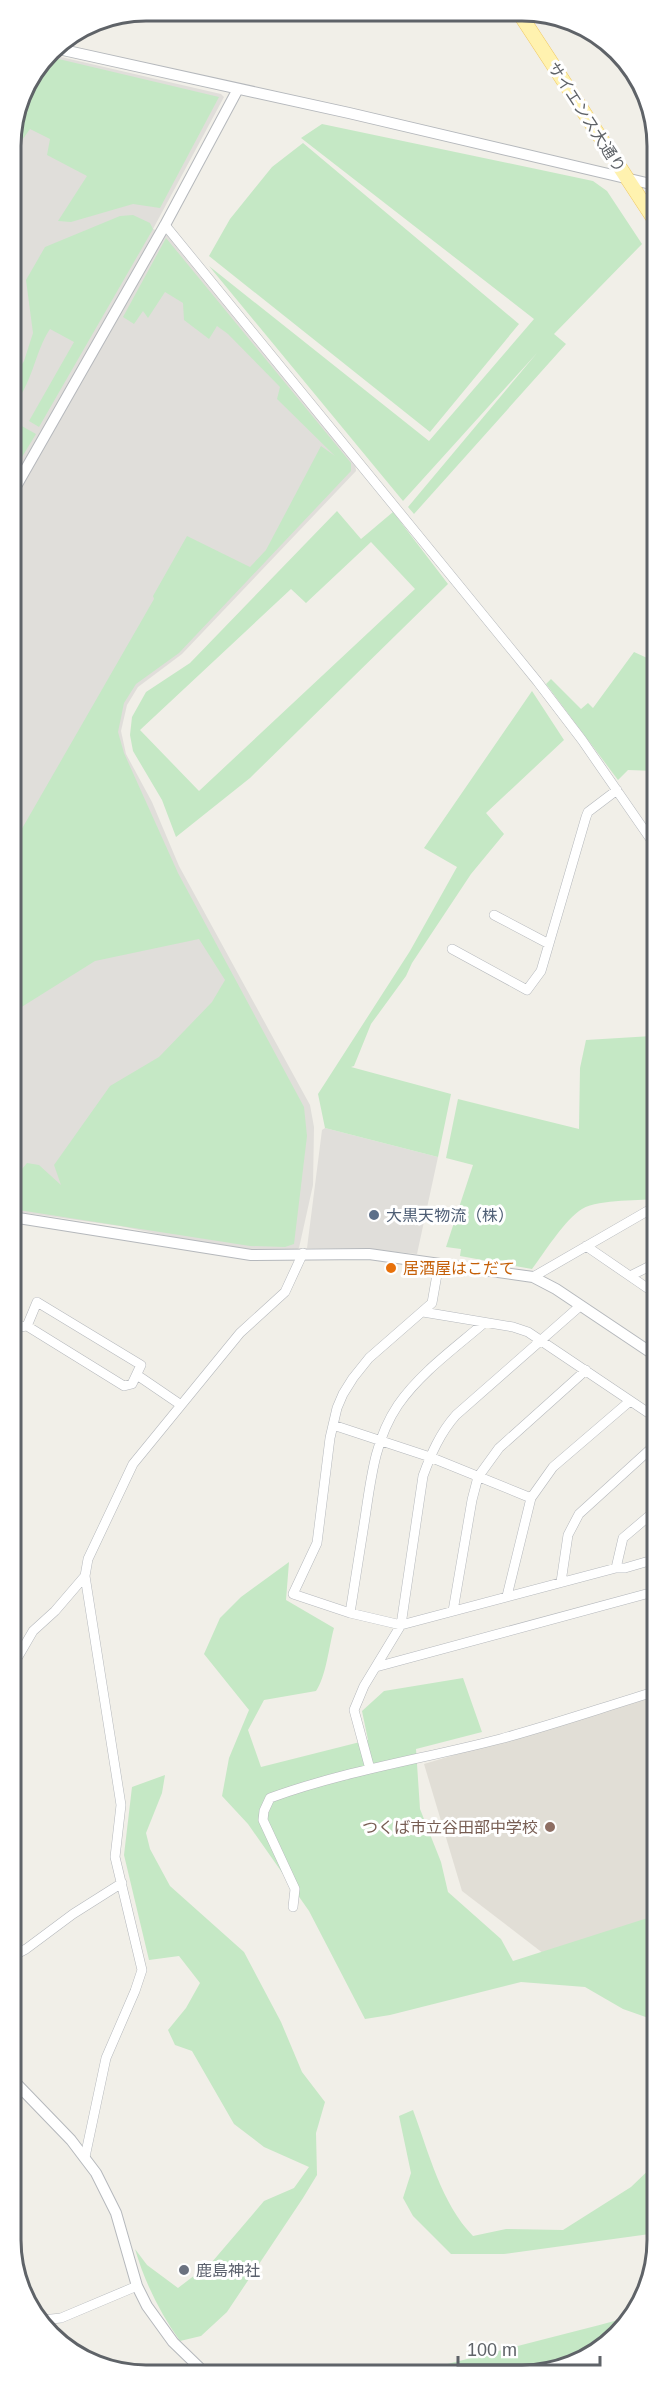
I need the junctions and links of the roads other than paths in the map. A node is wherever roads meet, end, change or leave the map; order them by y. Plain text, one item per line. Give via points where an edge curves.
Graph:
1 (524, 21) edge
2 (66, 51) edge
3 (238, 89) junction
4 (626, 177) junction
5 (647, 183) edge
6 (647, 209) edge
7 (165, 225) junction
8 (21, 477) edge
9 (617, 790) junction
10 (647, 834) edge
11 (494, 915) dead end
12 (549, 944) junction
13 (452, 949) dead end
14 (647, 1211) edge
15 (21, 1218) edge
16 (586, 1246) junction
17 (303, 1253) junction
18 (439, 1263) junction
19 (647, 1268) edge
20 (630, 1276) junction
21 (533, 1277) junction
22 (647, 1288) edge
23 (580, 1306) junction
24 (423, 1312) junction
25 (484, 1323) junction
26 (27, 1326) junction
27 (21, 1327) edge
28 (542, 1341) junction
29 (647, 1350) edge
30 (586, 1370) junction
31 (137, 1376) junction
32 (630, 1401) junction
33 (182, 1405) junction
34 (647, 1412) edge
35 (333, 1425) junction
36 (379, 1440) junction
37 (647, 1452) edge
38 (430, 1457) junction
39 (478, 1477) junction
40 (531, 1498) junction
41 (647, 1518) edge
42 (647, 1562) edge
43 (616, 1568) junction
44 (85, 1576) junction
45 (561, 1582) junction
46 (647, 1594) edge
47 (507, 1596) junction
48 (453, 1611) junction
49 (350, 1613) junction
50 (401, 1624) junction
51 (21, 1652) edge
52 (376, 1667) junction
53 (647, 1694) edge
54 (370, 1769) junction
55 (122, 1884) junction
56 (293, 1907) dead end
57 (21, 1951) edge
58 (21, 2089) edge
59 (85, 2157) junction
60 (137, 2286) junction
61 (50, 2319) edge
62 (197, 2365) edge

1 - 4 main road, サイエンス大通り
2 - 3 street
3 - 4 street
3 - 7 street
4 - 5 street
4 - 6 main road, サイエンス大通り
7 - 8 street
7 - 9 street via 537,681
9 - 10 street
9 - 12 street via 588,812
11 - 12 street
12 - 13 street via 541,971 527,990
14 - 16 street
15 - 17 street via 251,1255
16 - 20 street
16 - 21 street
17 - 18 street via 369,1254
17 - 33 street via 285,1292 240,1333
18 - 21 street
18 - 24 street via 432,1303
19 - 20 street
20 - 22 street
21 - 23 street
23 - 28 street
23 - 29 street
24 - 25 street
24 - 35 street via 369,1358 353,1378
25 - 28 street via 513,1327
25 - 36 street via 405,1395
26 - 27 street
26 - 31 street via 124,1386 132,1384
26 - 31 street via 37,1302 141,1365
28 - 30 street
28 - 38 street via 456,1415
30 - 32 street
30 - 39 street via 499,1448
31 - 33 street
32 - 34 street
32 - 40 street via 552,1467
33 - 44 street via 133,1464 88,1558
35 - 36 street
35 - 49 street via 317,1543 292,1594
36 - 38 street
36 - 49 street
37 - 45 street via 579,1514 568,1535
38 - 39 street
38 - 50 street via 423,1476
39 - 40 street
39 - 48 street
40 - 47 street
41 - 43 street via 623,1538
42 - 43 street
43 - 45 street
44 - 51 street via 33,1631
44 - 55 street via 121,1805 115,1857
45 - 47 street
46 - 52 street
47 - 48 street
48 - 50 street
49 - 50 street
50 - 52 street
52 - 54 street via 354,1710
53 - 54 street via 501,1738
54 - 56 street via 270,1798 263,1820 295,1889
55 - 57 street
55 - 59 street via 142,1970 106,2058
58 - 59 street
59 - 60 street via 116,2213
60 - 61 street
60 - 62 street via 164,2331

